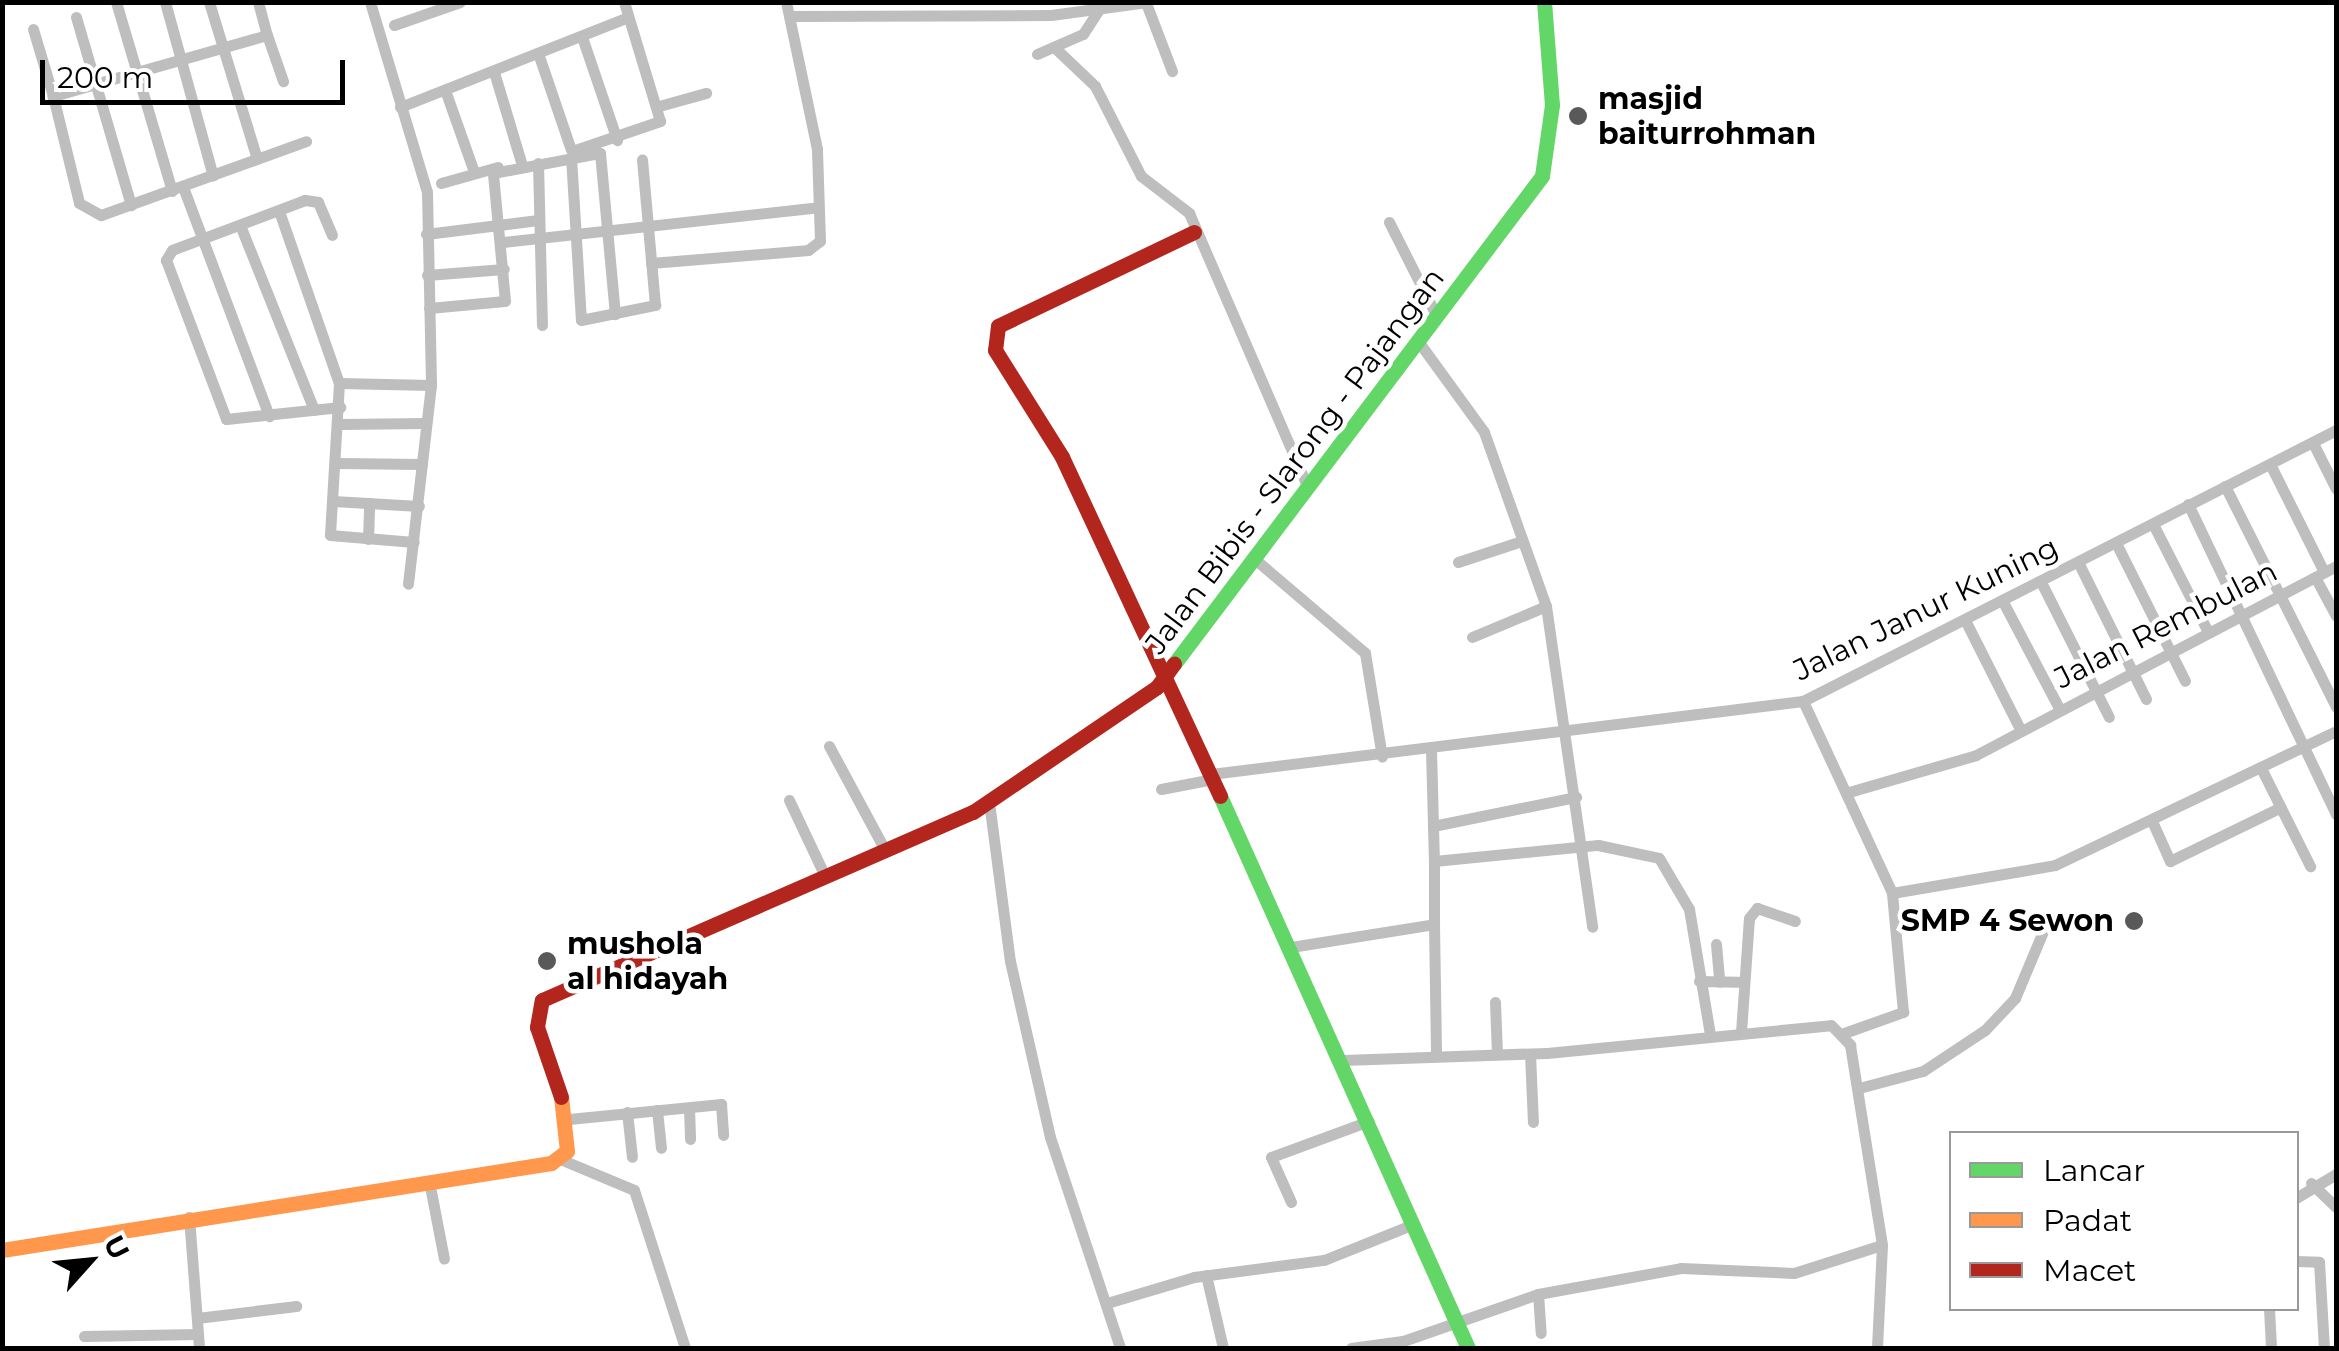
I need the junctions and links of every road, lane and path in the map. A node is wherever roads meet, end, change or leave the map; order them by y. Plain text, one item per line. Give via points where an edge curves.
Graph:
1 (116, 2) edge
2 (165, 2) edge
3 (209, 2) edge
4 (258, 2) edge
5 (370, 2) edge
6 (460, 2) edge
7 (624, 2) edge
8 (786, 2) edge
9 (1146, 2) edge
10 (1544, 2) edge
11 (1095, 7) edge
12 (790, 16) junction
13 (76, 17) dead end
14 (628, 17) junction
15 (394, 25) dead end
16 (33, 29) dead end
17 (267, 35) junction
18 (582, 36) junction
19 (1054, 47) junction
20 (222, 49) junction
21 (538, 53) junction
22 (1037, 54) dead end
23 (180, 60) junction
24 (1172, 71) dead end
25 (138, 72) junction
26 (494, 72) junction
27 (283, 81) dead end
28 (97, 84) junction
29 (445, 90) junction
30 (706, 93) dead end
31 (53, 96) junction
32 (400, 106) junction
33 (659, 106) junction
34 (617, 140) junction
35 (306, 141) dead end
36 (571, 153) junction
37 (257, 159) junction
38 (642, 160) dead end
39 (521, 162) junction
40 (538, 163) junction
41 (474, 172) junction
42 (214, 176) junction
43 (441, 183) dead end
44 (177, 189) junction
45 (130, 205) junction
46 (818, 207) junction
47 (279, 211) junction
48 (538, 220) junction
49 (1388, 222) dead end
50 (240, 225) junction
51 (501, 226) junction
52 (648, 226) junction
53 (610, 230) junction
54 (1194, 232) junction
55 (578, 233) junction
56 (426, 234) junction
57 (332, 235) dead end
58 (540, 238) junction
59 (202, 239) junction
60 (503, 242) junction
61 (652, 263) junction
62 (504, 269) junction
63 (427, 275) junction
64 (429, 308) junction
65 (615, 314) junction
66 (1436, 315) junction
67 (542, 325) dead end
68 (1418, 340) junction
69 (340, 384) junction
70 (430, 385) junction
71 (340, 407) junction
72 (314, 410) junction
73 (269, 416) junction
74 (425, 423) junction
75 (340, 424) junction
76 (2336, 430) edge
77 (2313, 444) junction
78 (337, 463) junction
79 (422, 464) junction
80 (2270, 464) junction
81 (1306, 484) junction
82 (2225, 486) junction
83 (2336, 489) edge
84 (333, 500) junction
85 (369, 504) junction
86 (2188, 504) junction
87 (418, 506) junction
88 (2153, 524) junction
89 (368, 538) junction
90 (1522, 541) junction
91 (414, 542) junction
92 (2116, 543) junction
93 (1257, 561) junction
94 (1458, 562) dead end
95 (2078, 562) junction
96 (2336, 566) edge
97 (2319, 574) junction
98 (2041, 582) junction
99 (408, 584) dead end
100 (2280, 594) junction
101 (2002, 600) junction
102 (1546, 606) junction
103 (2243, 614) junction
104 (2336, 616) edge
105 (1964, 620) junction
106 (2208, 632) junction
107 (1472, 637) dead end
108 (2170, 651) junction
109 (2132, 670) junction
110 (1167, 677) junction
111 (2185, 680) dead end
112 (2096, 689) junction
113 (2146, 699) dead end
114 (1804, 701) junction
115 (2059, 708) junction
116 (2336, 708) edge
117 (2109, 718) dead end
118 (1563, 728) junction
119 (2336, 731) edge
120 (2016, 734) junction
121 (829, 746) dead end
122 (2304, 746) junction
123 (1431, 749) junction
124 (1382, 757) junction
125 (2261, 768) junction
126 (1212, 776) junction
127 (1162, 789) dead end
128 (1849, 792) junction
129 (1576, 797) junction
130 (789, 800) dead end
131 (989, 802) junction
132 (2280, 807) junction
133 (2336, 814) edge
134 (2152, 822) junction
135 (1433, 826) junction
136 (1585, 846) junction
137 (885, 850) junction
138 (1434, 861) junction
139 (2310, 866) dead end
140 (824, 874) junction
141 (1892, 893) junction
142 (1795, 920) dead end
143 (1434, 924) junction
144 (1592, 927) dead end
145 (2044, 929) dead end
146 (1716, 944) dead end
147 (1291, 948) junction
148 (1699, 981) junction
149 (1719, 982) junction
150 (1738, 982) junction
151 (1495, 1002) dead end
152 (1740, 1032) junction
153 (1844, 1032) junction
154 (1710, 1035) junction
155 (1497, 1054) junction
156 (1530, 1054) junction
157 (1436, 1056) junction
158 (1343, 1060) junction
159 (1859, 1088) junction
160 (689, 1108) junction
161 (657, 1110) junction
162 (627, 1112) junction
163 (569, 1119) junction
164 (1369, 1121) junction
165 (1533, 1122) dead end
166 (723, 1135) dead end
167 (690, 1139) dead end
168 (660, 1148) dead end
169 (632, 1157) dead end
170 (560, 1159) junction
171 (2335, 1177) edge
172 (429, 1181) junction
173 (2310, 1183) junction
174 (2299, 1195) edge
175 (1291, 1202) dead end
176 (2336, 1208) edge
177 (190, 1217) junction
178 (1414, 1224) junction
179 (1882, 1246) junction
180 (2, 1250) edge
181 (444, 1259) dead end
182 (2299, 1261) edge
183 (1206, 1274) junction
184 (1538, 1294) junction
185 (1107, 1303) junction
186 (296, 1306) dead end
187 (2268, 1311) edge
188 (197, 1318) junction
189 (1455, 1319) junction
190 (198, 1334) junction
191 (1541, 1334) dead end
192 (84, 1336) dead end
193 (199, 1348) edge
194 (685, 1348) edge
195 (1120, 1348) edge
196 (1223, 1348) edge
197 (1351, 1348) edge
198 (1468, 1348) edge
199 (1877, 1348) edge
200 (2271, 1348) edge
201 (2324, 1348) edge

1 - 25 street
2 - 23 street
3 - 20 street
4 - 17 street
5 - 32 street
6 - 15 street
7 - 14 street
8 - 12 street
9 - 11 street
9 - 24 street
10 - 66 main road, Jalan Bibis - Slarong - Pajangan via 1552,120 1542,176
11 - 12 street
11 - 19 street via 1091,28
12 - 46 street via 817,148
13 - 28 street
14 - 18 street
14 - 33 street
16 - 31 street
17 - 20 street
17 - 27 street
18 - 21 street
18 - 34 street
19 - 22 street
19 - 54 street via 1095,86 1125,153 1180,200
20 - 23 street
20 - 37 street
21 - 26 street
21 - 36 street
23 - 25 street
23 - 42 street
25 - 28 street
25 - 44 street
26 - 29 street
26 - 39 street
28 - 31 street
28 - 45 street
29 - 32 street
29 - 41 street
30 - 33 street
31 - 45 street via 82,209 101,216
32 - 56 street via 427,185
33 - 34 street via 656,125
34 - 36 street
35 - 37 street
36 - 39 street
36 - 40 street
36 - 53 street via 605,156
36 - 55 street
37 - 42 street
38 - 52 street
39 - 41 street
40 - 48 street
40 - 51 street via 493,174
41 - 43 street
42 - 44 street
44 - 45 street
44 - 59 street
46 - 52 street
46 - 61 street via 820,242 808,250
47 - 50 street
47 - 57 street via 312,199
47 - 69 street
48 - 51 street
48 - 58 street
49 - 66 street
50 - 59 street
50 - 72 street
51 - 56 street
51 - 60 street
52 - 53 street
52 - 61 street
53 - 55 street
53 - 65 street
54 - 81 street
54 - 110 main road via 998,326 993,336
55 - 58 street
55 - 65 street via 579,318
56 - 63 street
58 - 60 street
58 - 67 street
59 - 73 street
59 - 73 street via 172,250 166,260 226,419
60 - 62 street
61 - 65 street via 651,310
62 - 63 street
62 - 64 street via 503,303
63 - 64 street
64 - 70 street
66 - 68 main road, Jalan Bibis - Slarong - Pajangan
68 - 81 main road, Jalan Bibis - Slarong - Pajangan
68 - 90 street via 1484,432
69 - 70 street
69 - 71 street
70 - 74 street
71 - 72 street
71 - 75 street
72 - 73 street
74 - 75 street
74 - 79 street
75 - 78 street
76 - 77 street, Jalan Janur Kuning
77 - 80 street, Jalan Janur Kuning
77 - 83 street
78 - 79 street
78 - 84 street
79 - 87 street
80 - 82 street, Jalan Janur Kuning
80 - 97 street
81 - 93 main road, Jalan Bibis - Slarong - Pajangan
82 - 86 street, Jalan Janur Kuning
82 - 100 street
84 - 85 street
84 - 89 street via 330,535
85 - 87 street
85 - 89 street
86 - 88 street, Jalan Janur Kuning
86 - 103 street
87 - 91 street
88 - 92 street, Jalan Janur Kuning
88 - 106 street
89 - 91 street
90 - 94 street
90 - 102 street
91 - 99 street
92 - 95 street, Jalan Janur Kuning
92 - 108 street
93 - 110 main road, Jalan Bibis - Slarong - Pajangan
93 - 124 street via 1365,653
95 - 98 street, Jalan Janur Kuning
95 - 109 street
96 - 97 street, Jalan Rembulan
97 - 100 street, Jalan Rembulan
97 - 104 street
98 - 101 street, Jalan Janur Kuning
98 - 112 street
100 - 103 street, Jalan Rembulan
100 - 116 street
101 - 105 street, Jalan Janur Kuning
101 - 115 street
102 - 107 street
102 - 118 street
103 - 106 street, Jalan Rembulan
103 - 122 street
105 - 114 street, Jalan Janur Kuning
105 - 120 street
106 - 108 street, Jalan Rembulan
108 - 109 street, Jalan Rembulan
108 - 111 street
109 - 112 street, Jalan Rembulan
109 - 113 street
110 - 126 main road
110 - 131 main road, Jalan Bibis - Slarong - Pajangan
112 - 115 street, Jalan Rembulan
112 - 117 street
114 - 118 street, Jalan Janur Kuning
114 - 128 street
115 - 120 street, Jalan Rembulan
118 - 123 street, Jalan Janur Kuning
118 - 129 street
119 - 122 street
120 - 128 street, Jalan Rembulan
121 - 137 street
122 - 125 street
122 - 133 street
123 - 124 street, Jalan Janur Kuning
123 - 135 street
124 - 126 street, Jalan Janur Kuning
125 - 132 street
125 - 134 street
126 - 127 street, Jalan Janur Kuning
126 - 147 main road
128 - 141 street
129 - 135 street
129 - 136 street
130 - 140 street
131 - 137 main road, Jalan Bibis - Slarong - Pajangan
131 - 185 street via 1010,961 1050,1137
132 - 134 street via 2170,862
132 - 139 street
134 - 141 street via 2044,868
135 - 138 street
136 - 138 street
136 - 144 street
136 - 148 street via 1665,863 1690,909
137 - 140 main road, Jalan Bibis - Slarong - Pajangan
138 - 143 street
140 - 163 main road, Jalan Bibis - Slarong - Pajangan via 538,1004
141 - 153 street via 1903,1012
142 - 150 street via 1752,911
143 - 147 street
143 - 157 street
145 - 159 street via 2015,998 1985,1030 1923,1072
146 - 149 street
147 - 158 main road
148 - 149 street
148 - 154 street
149 - 150 street
150 - 152 street
151 - 155 street
152 - 153 street via 1816,1021
152 - 154 street
153 - 159 street
154 - 156 street
155 - 156 street
155 - 157 street
156 - 165 street
157 - 158 street
158 - 164 main road
159 - 179 street
160 - 161 street
160 - 166 street via 722,1104
160 - 167 street
161 - 162 street
161 - 168 street
162 - 163 street
162 - 169 street
163 - 170 main road, Jalan Bibis - Slarong - Pajangan
164 - 175 street via 1271,1157
164 - 178 main road
170 - 172 main road
170 - 194 street via 634,1190
171 - 173 street
172 - 177 main road
172 - 181 street
173 - 174 street
173 - 176 street
177 - 180 main road
177 - 188 street
178 - 183 street via 1324,1260
178 - 189 main road
179 - 184 street via 1794,1273 1681,1268
179 - 199 street
182 - 201 street via 2318,1262
183 - 185 street
183 - 196 street
184 - 189 street
184 - 191 street
185 - 195 street
186 - 188 street
187 - 200 street
188 - 190 street
189 - 197 street via 1403,1341
189 - 198 main road
190 - 192 street
190 - 193 street

